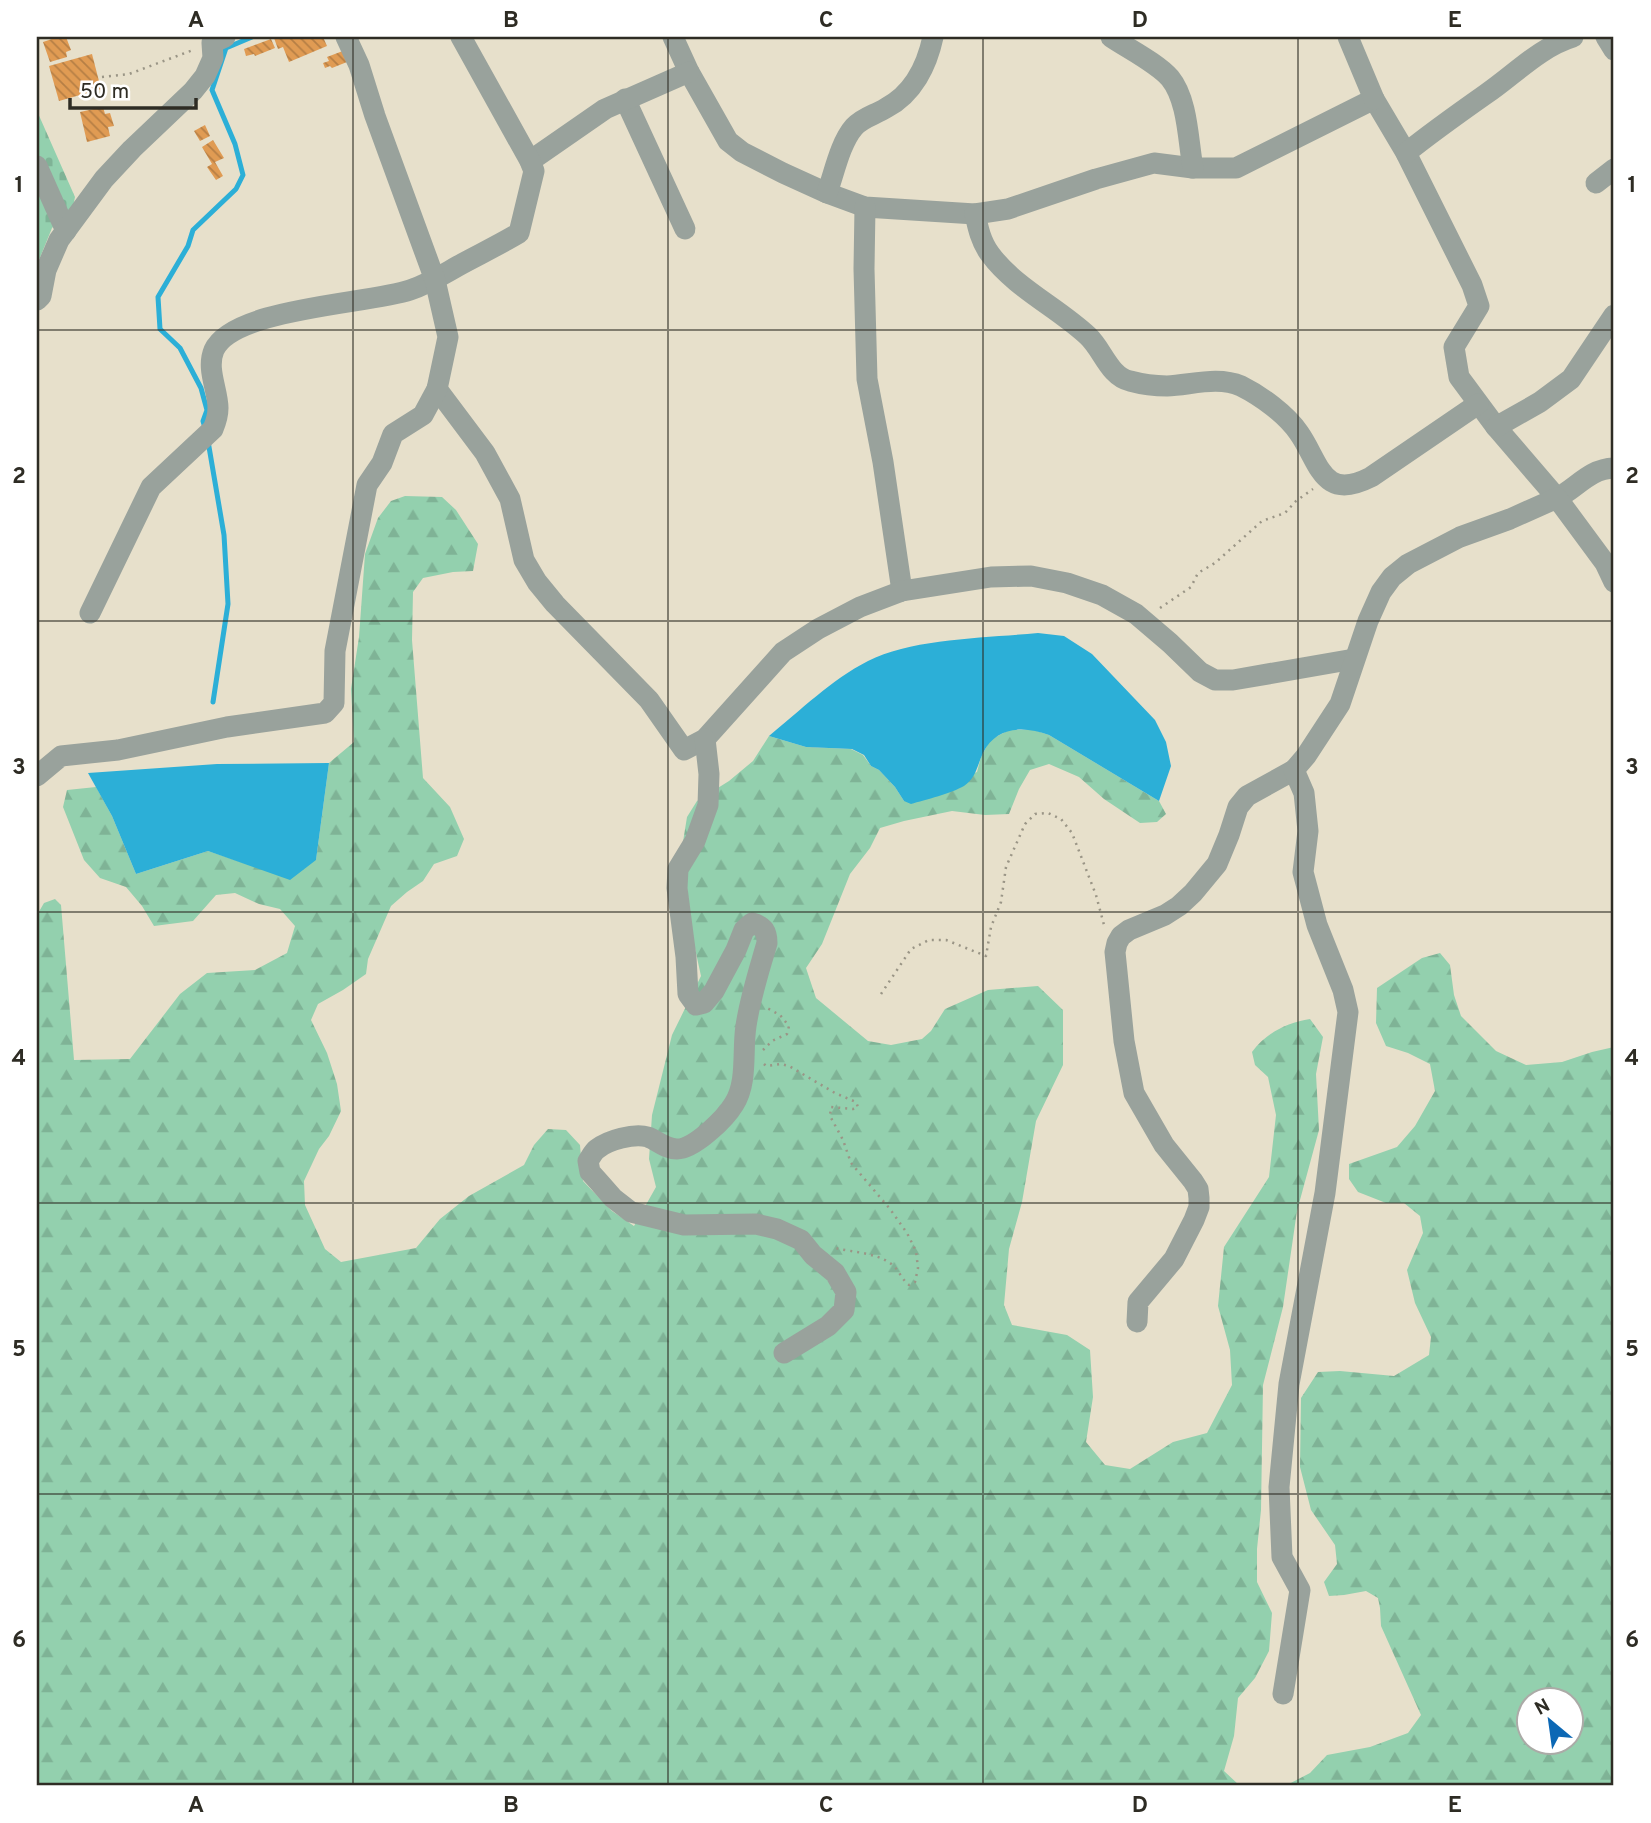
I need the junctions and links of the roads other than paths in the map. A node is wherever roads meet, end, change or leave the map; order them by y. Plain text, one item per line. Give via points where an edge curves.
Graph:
1 (346, 37) edge
2 (461, 37) edge
3 (673, 37) edge
4 (933, 37) edge
5 (1111, 37) edge
6 (1348, 37) edge
7 (1573, 37) edge
8 (1606, 37) edge
9 (211, 43) edge
10 (1614, 50) edge
11 (689, 72) junction
12 (625, 99) junction
13 (1374, 99) junction
14 (1406, 152) junction
15 (530, 161) junction
16 (37, 166) edge
17 (1193, 168) junction
18 (1614, 169) edge
19 (1595, 183) dead end
20 (827, 193) junction
21 (865, 207) junction
22 (975, 214) junction
23 (685, 229) dead end
24 (66, 231) junction
25 (435, 281) junction
26 (37, 300) edge
27 (1614, 315) edge
28 (437, 389) junction
29 (1478, 404) junction
30 (1496, 428) junction
31 (1614, 468) edge
32 (1557, 498) junction
33 (1614, 582) edge
34 (902, 590) junction
35 (90, 613) dead end
36 (1354, 659) junction
37 (705, 739) junction
38 (1294, 770) junction
39 (37, 776) edge
40 (1137, 1322) dead end
41 (784, 1353) dead end
42 (1283, 1695) dead end

1 - 25 street
2 - 15 street
3 - 11 street
4 - 20 street via 918,78 894,104 867,116 847,136
5 - 17 street via 1168,76 1177,90
6 - 13 street
7 - 14 street via 1531,60
8 - 10 street
9 - 24 street via 213,58 205,76 104,180
11 - 12 street
11 - 20 street via 728,141
12 - 15 street
12 - 23 street
13 - 14 street
13 - 17 street via 1236,168
14 - 29 street via 1479,306 1454,347 1458,377
15 - 25 street via 534,171 519,233
16 - 24 street
17 - 22 street via 1154,163 1008,209
18 - 19 street
20 - 21 street
21 - 22 street
21 - 34 street via 867,379
22 - 29 street via 979,234 1003,270 1089,336 1119,378 1166,386 1227,381 1242,387 1287,420 1319,470 1338,484 1361,482
24 - 26 street
25 - 28 street via 447,337
25 - 35 street via 371,299 281,313 223,339 214,350 212,364 218,417 208,434 151,487
27 - 30 street via 1571,379
28 - 37 street via 485,453 510,499 524,560 537,582 649,700 684,750
28 - 39 street via 423,415 393,434 367,485 335,651 334,704 325,713 61,756
29 - 30 street
30 - 32 street
31 - 32 street via 1592,473
32 - 33 street
32 - 36 street via 1460,537 1408,564 1381,592
34 - 36 street via 991,577 1031,576 1067,583 1136,614 1215,680
34 - 37 street via 860,607 783,652
36 - 38 street via 1340,704
37 - 41 street via 708,805 695,841 678,869 677,888 688,993 696,1005 714,991 744,930 752,923 767,933 750,1004 740,1091 721,1120 691,1146 670,1149 647,1136 632,1137 608,1142 588,1161 590,1172 631,1212 684,1225 756,1224 777,1229 801,1240 835,1272 846,1292 844,1310 828,1326
38 - 40 street via 1247,796 1238,807 1217,864 1193,893 1165,915 1129,930 1117,943 1124,1041 1134,1093 1164,1145 1198,1189 1199,1198 1194,1220 1174,1259 1138,1302
38 - 42 street via 1304,793 1308,831 1303,872 1348,1012 1325,1193 1289,1384 1279,1487 1282,1557 1300,1590

